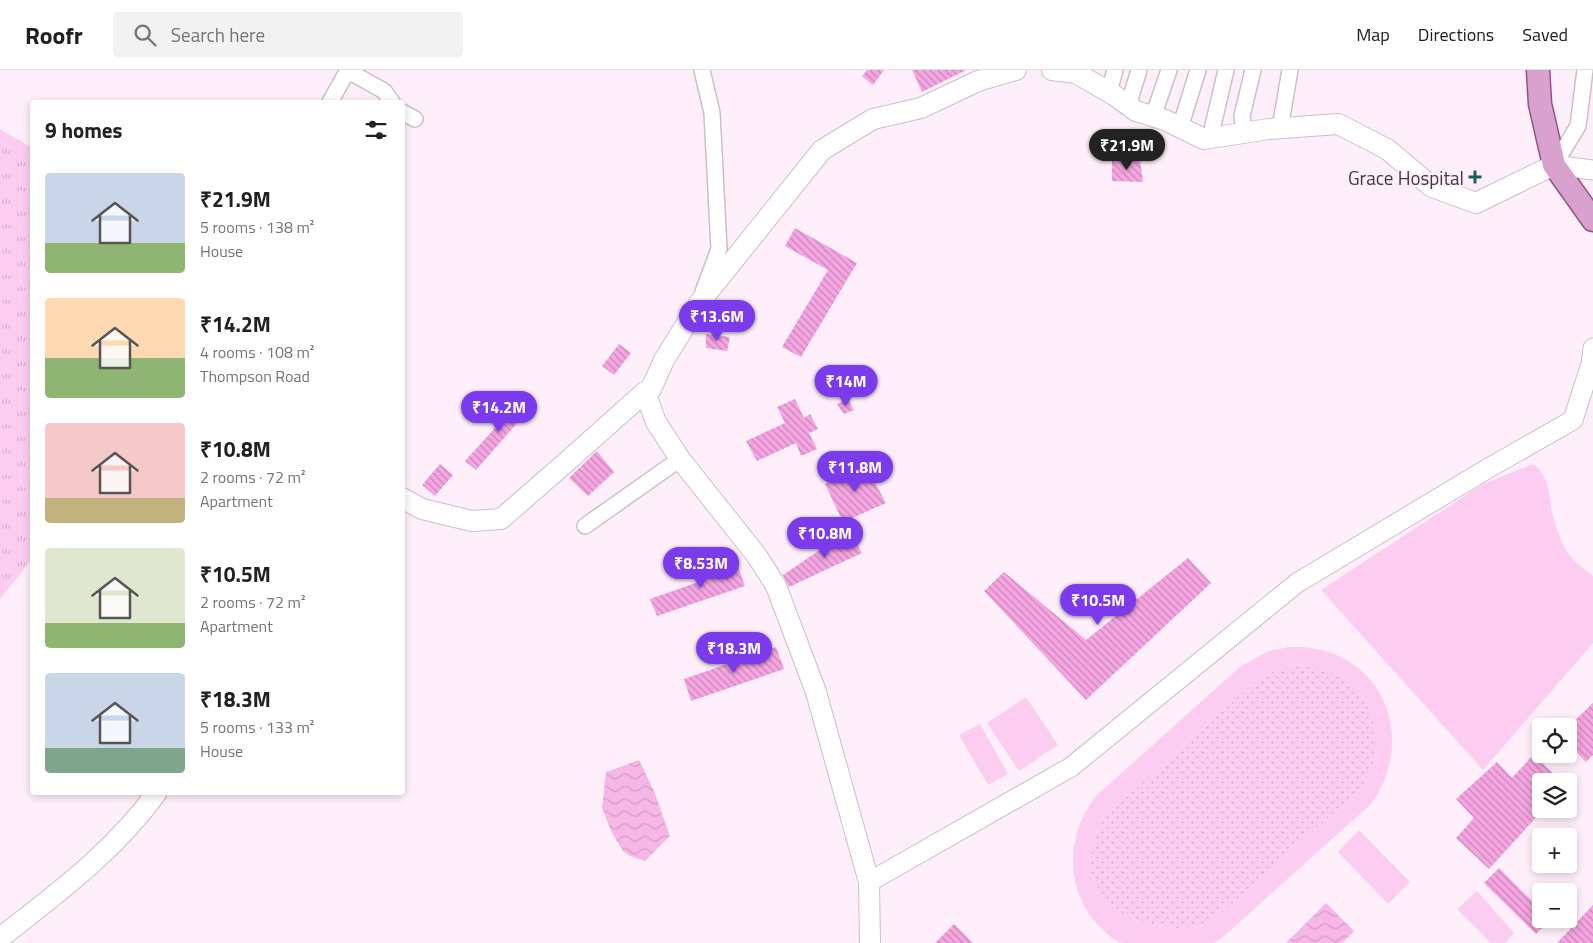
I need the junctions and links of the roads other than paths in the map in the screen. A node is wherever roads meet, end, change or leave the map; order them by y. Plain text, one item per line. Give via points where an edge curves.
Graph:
1 (702, 70) edge
2 (1016, 70) edge
3 (1052, 70) edge
4 (1056, 70) edge
5 (1115, 70) edge
6 (1139, 70) edge
7 (1169, 70) edge
8 (1198, 70) edge
9 (1226, 70) edge
10 (1253, 70) edge
11 (1290, 70) edge
12 (1538, 70) edge
13 (1585, 70) edge
14 (348, 71) edge
15 (1088, 75) edge
16 (1109, 92) junction
17 (331, 100) edge
18 (391, 100) edge
19 (1128, 106) junction
20 (1154, 117) junction
21 (1180, 128) junction
22 (1280, 128) junction
23 (1244, 133) junction
24 (1210, 138) junction
25 (1554, 165) junction
26 (1593, 170) edge
27 (1593, 220) edge
28 (700, 302) junction
29 (1593, 348) edge
30 (645, 392) junction
31 (680, 459) junction
32 (405, 500) edge
33 (585, 526) dead end
34 (154, 795) edge
35 (869, 882) junction
36 (0, 938) edge
37 (870, 943) edge

1 - 28 street via 712,113 719,249
2 - 28 main road via 978,81 921,108 873,119 822,150
3 - 4 main road
4 - 15 main road
5 - 16 street
6 - 19 street
7 - 20 street
8 - 21 street
9 - 24 street
10 - 23 street via 1242,116
11 - 22 street
12 - 25 main road via 1540,104
13 - 25 street via 1578,126
14 - 17 street
14 - 18 street via 384,91
15 - 16 main road
16 - 19 main road
19 - 20 main road
20 - 21 main road
21 - 24 main road via 1204,139
22 - 23 main road
22 - 25 main road via 1338,124 1387,148 1432,187 1476,203
23 - 24 main road
25 - 26 street
25 - 27 main road
28 - 30 main road via 650,389
29 - 35 street via 1573,420 1297,583 1071,767
30 - 31 main road via 656,422
30 - 32 main road via 501,519 472,521 422,509
31 - 33 street
31 - 35 main road via 757,556 776,586 816,692
34 - 36 main road via 140,817 80,876
35 - 37 main road

